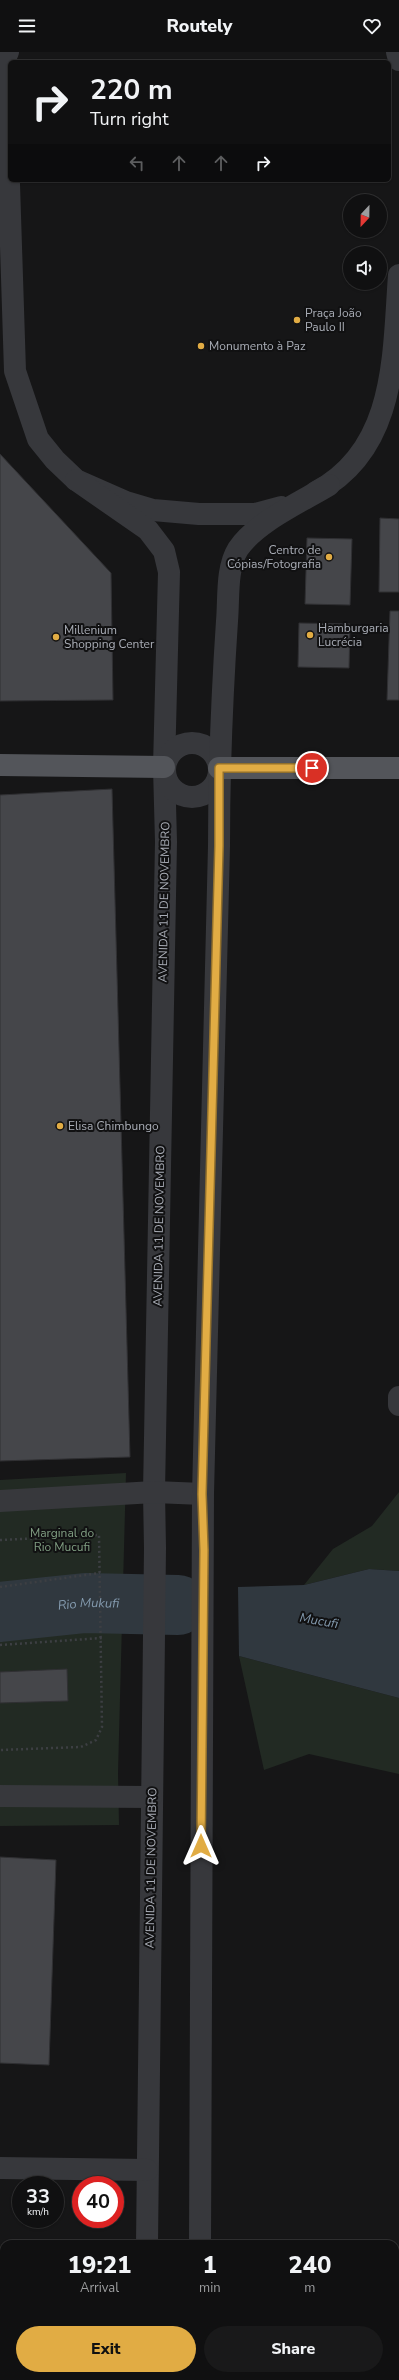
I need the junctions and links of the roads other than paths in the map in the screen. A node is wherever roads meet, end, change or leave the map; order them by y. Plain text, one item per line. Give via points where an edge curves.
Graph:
1 (397, 52) edge
2 (6, 54) edge
3 (399, 60) edge
4 (8, 124) edge
5 (10, 182) edge
6 (399, 275) edge
7 (76, 480) junction
8 (329, 485) junction
9 (0, 765) edge
10 (164, 767) junction
11 (219, 768) junction
12 (399, 768) edge
13 (399, 1397) edge
14 (399, 1405) edge
15 (154, 1492) junction
16 (202, 1494) junction
17 (0, 1501) edge
18 (0, 1796) edge
19 (152, 1797) junction
20 (0, 2168) edge
21 (146, 2170) junction
22 (147, 2240) edge
23 (200, 2240) edge

1 - 3 street
2 - 4 street
5 - 7 street via 15,371 38,439
6 - 8 street via 390,368 382,414 369,442 353,465
7 - 8 street via 126,502 153,510 199,514 255,514 299,501
7 - 10 street, AVENIDA 11 DE NOVEMBRO via 148,530 164,552 169,572
8 - 11 street, AVENIDA 11 DE NOVEMBRO via 254,531 237,550 231,570
9 - 10 main road
10 - 11 street, AVENIDA 11 DE NOVEMBRO via 166,760 177,747 192,743 208,748 214,754
10 - 11 street, AVENIDA 11 DE NOVEMBRO via 168,785 174,792 190,798 205,795 212,790 219,777
10 - 15 street, AVENIDA 11 DE NOVEMBRO via 166,850
11 - 12 main road
11 - 16 street, AVENIDA 11 DE NOVEMBRO
13 - 14 street
15 - 16 street
15 - 17 street
15 - 19 street, AVENIDA 11 DE NOVEMBRO
16 - 23 street, AVENIDA 11 DE NOVEMBRO via 204,1550 201,1669
18 - 19 street
19 - 21 street, AVENIDA 11 DE NOVEMBRO
20 - 21 street
21 - 22 street, AVENIDA 11 DE NOVEMBRO

